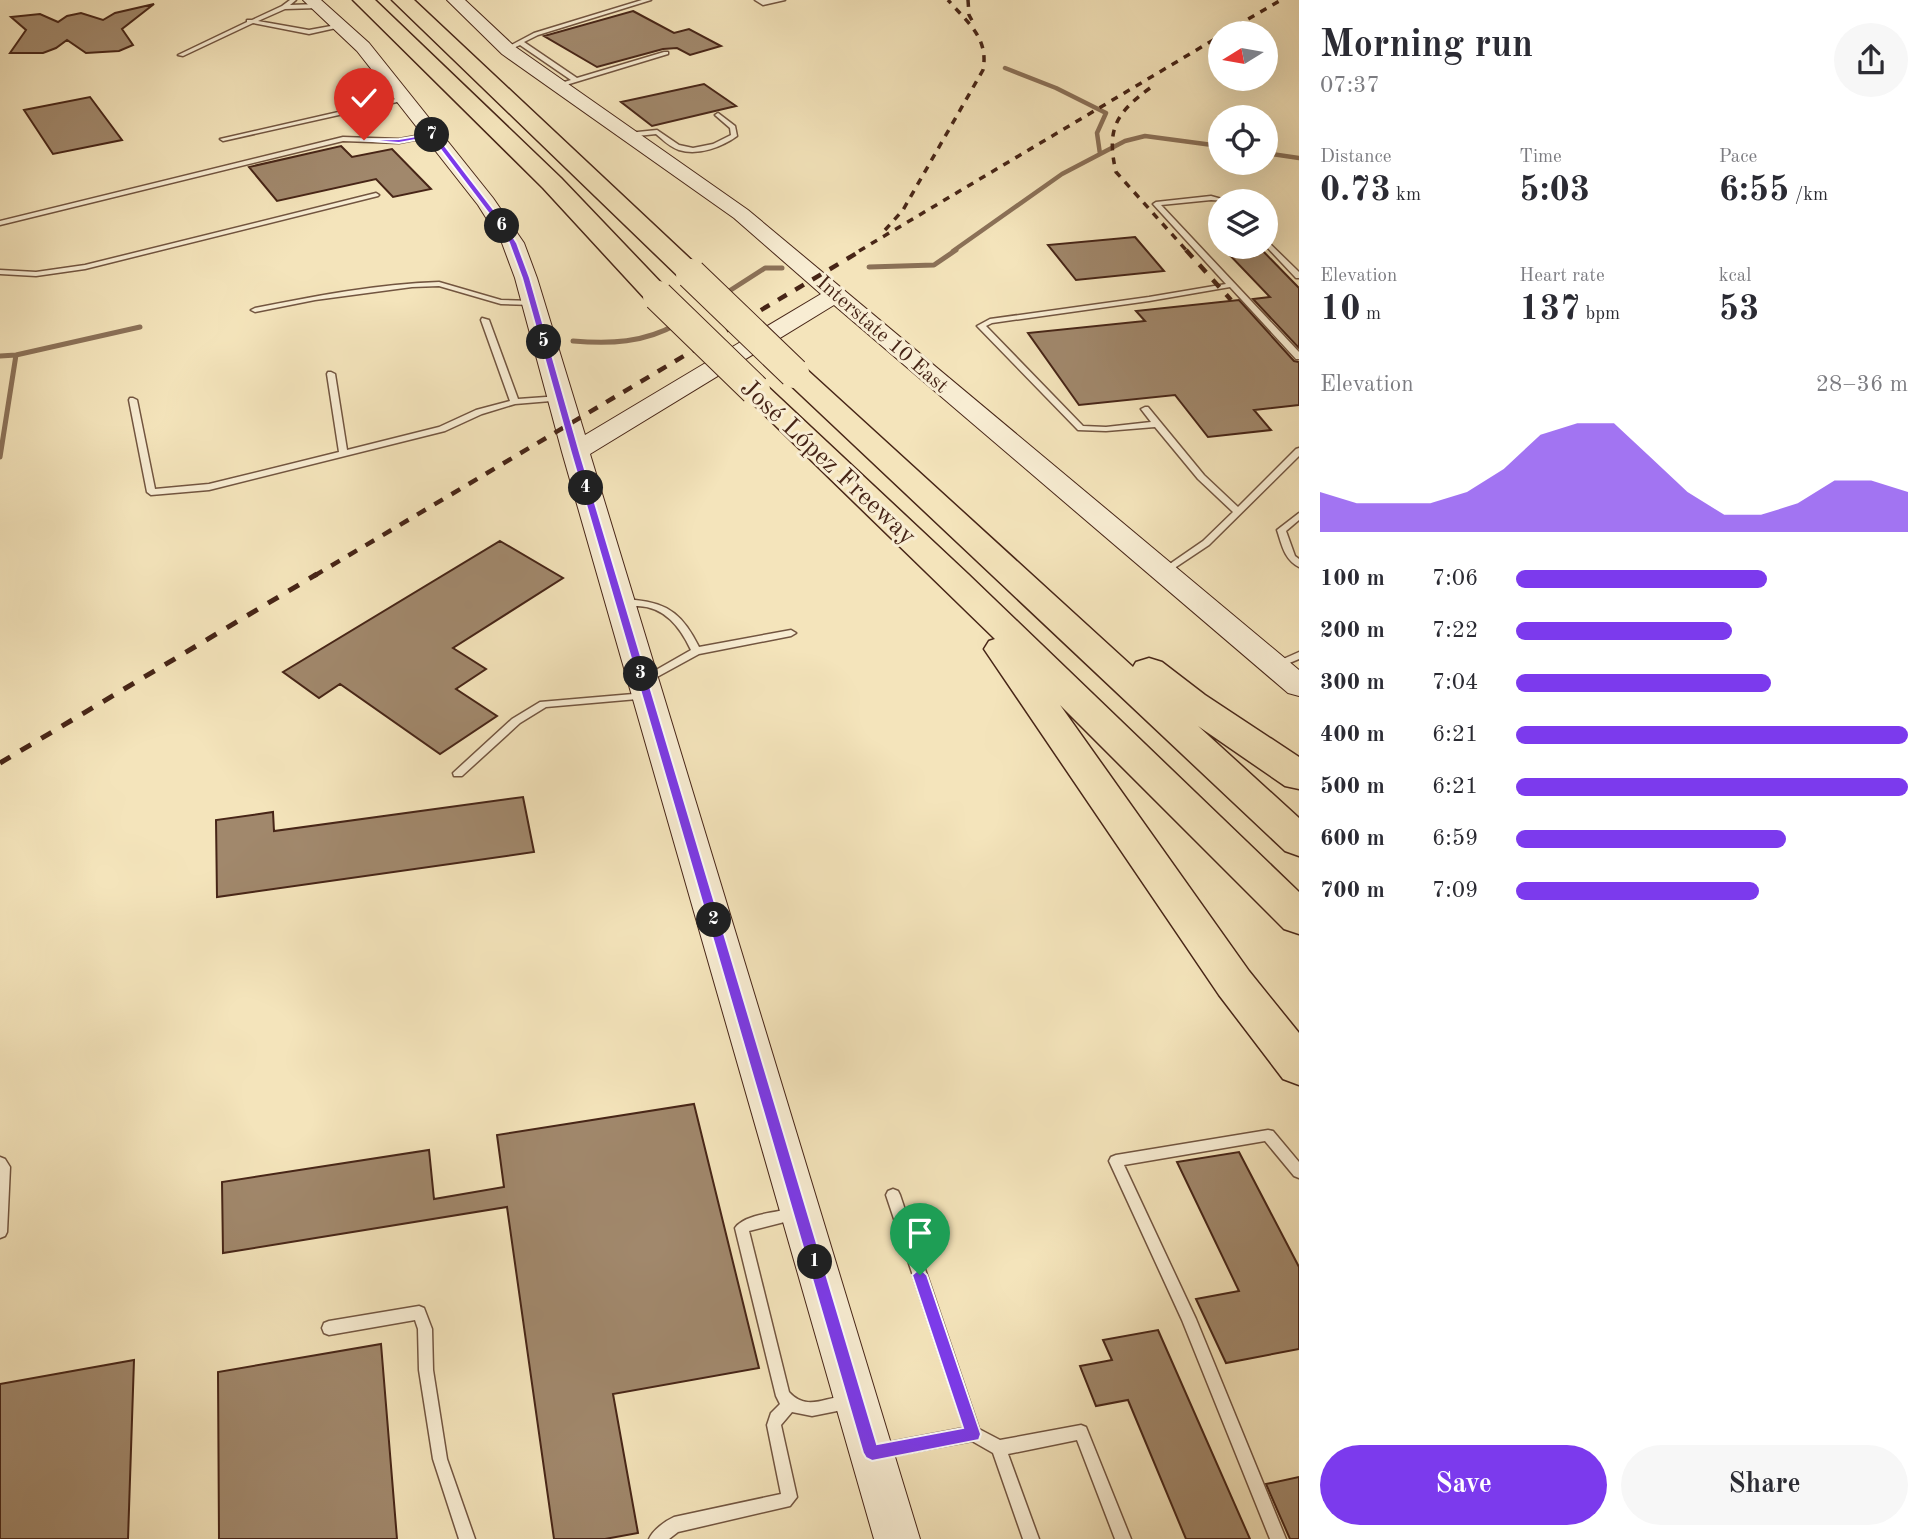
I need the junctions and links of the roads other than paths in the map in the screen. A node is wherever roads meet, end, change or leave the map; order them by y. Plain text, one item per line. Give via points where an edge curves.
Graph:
1 (363, 0) edge
2 (402, 0) edge
3 (455, 0) edge
4 (648, 0) edge
5 (758, 0) edge
6 (782, 0) edge
7 (301, 3) edge
8 (249, 21) junction
9 (342, 26) junction
10 (513, 46) junction
11 (666, 53) dead end
12 (181, 55) dead end
13 (566, 83) junction
14 (404, 99) junction
15 (718, 115) dead end
16 (432, 135) junction
17 (628, 135) junction
18 (223, 139) dead end
19 (695, 150) junction
20 (661, 158) junction
21 (376, 195) dead end
22 (1208, 198) edge
23 (0, 223) edge
24 (1278, 254) edge
25 (0, 272) edge
26 (1299, 276) edge
27 (1231, 285) junction
28 (835, 295) junction
29 (533, 303) junction
30 (255, 310) dead end
31 (485, 320) dead end
32 (1299, 357) edge
33 (331, 374) dead end
34 (133, 400) dead end
35 (515, 402) junction
36 (562, 405) junction
37 (1145, 409) dead end
38 (625, 424) junction
39 (1157, 424) junction
40 (1299, 451) edge
41 (343, 453) junction
42 (575, 453) junction
43 (1238, 512) junction
44 (1299, 516) edge
45 (1299, 564) edge
46 (1011, 572) junction
47 (1164, 572) junction
48 (956, 581) junction
49 (620, 604) junction
50 (791, 633) dead end
51 (696, 651) junction
52 (1299, 655) edge
53 (1275, 666) junction
54 (1299, 686) edge
55 (645, 689) junction
56 (458, 773) dead end
57 (1299, 776) edge
58 (1299, 841) edge
59 (1299, 918) edge
60 (1299, 1066) edge
61 (0, 1163) edge
62 (1299, 1172) edge
63 (893, 1195) dead end
64 (801, 1213) junction
65 (0, 1232) edge
66 (329, 1328) dead end
67 (856, 1401) junction
68 (789, 1405) junction
69 (973, 1434) junction
70 (999, 1448) junction
71 (872, 1453) junction
72 (467, 1539) edge
73 (657, 1539) edge
74 (897, 1539) edge
75 (1031, 1539) edge
76 (1123, 1539) edge
77 (1278, 1539) edge

1 - 48 highway, José López Freeway, bridge via 552,183 658,296
2 - 46 highway, José López Freeway, bridge via 794,373
3 - 10 main road, Interstate 10 East
4 - 10 lane via 543,32
5 - 6 lane
7 - 8 lane
7 - 9 main road
8 - 9 lane via 309,32
8 - 12 lane
9 - 14 main road
10 - 13 main road, Interstate 10 East
11 - 13 lane
13 - 17 main road, Interstate 10 East
14 - 16 main road
14 - 18 lane
15 - 19 lane via 733,127 734,136
16 - 23 lane via 399,141 343,139
16 - 29 main road via 513,243
17 - 19 lane via 657,132 681,148
17 - 20 main road, Interstate 10 East
19 - 20 lane
20 - 28 main road, Interstate 10 East via 760,228
21 - 25 lane via 85,267 36,275
22 - 27 lane via 1156,204
24 - 26 lane
27 - 32 lane
27 - 39 lane via 981,326 1081,428
28 - 38 main road
28 - 47 main road, Interstate 10 East
29 - 30 lane via 501,302 439,284
29 - 36 main road
31 - 35 lane
33 - 41 lane
34 - 41 lane via 151,492 209,487
35 - 36 lane
35 - 41 lane via 442,429
36 - 38 main road via 586,424
36 - 42 main road
37 - 39 lane
38 - 42 main road
39 - 43 lane via 1201,477
40 - 43 lane
42 - 49 main road
43 - 47 lane via 1206,543
44 - 45 lane via 1281,530 1291,557
46 - 57 highway
46 - 58 highway, José López Freeway
47 - 53 main road, Interstate 10 East
48 - 59 highway, José López Freeway
48 - 60 highway via 1234,983
49 - 51 lane via 655,604 682,622
49 - 55 main road
50 - 51 lane
51 - 55 lane
52 - 53 lane
53 - 54 main road, Interstate 10 East
55 - 56 lane via 544,704 516,721
55 - 64 main road
61 - 65 lane
62 - 77 lane via 1268,1135 1116,1161 1189,1319
63 - 69 lane
64 - 67 main road
64 - 68 lane via 741,1228
66 - 72 lane via 419,1314 425,1329 426,1370 440,1459
67 - 68 lane via 797,1409
67 - 71 main road
68 - 73 lane via 774,1424 789,1497 674,1525
69 - 70 lane
69 - 71 lane
70 - 75 lane
70 - 76 lane via 1081,1432
71 - 74 main road

